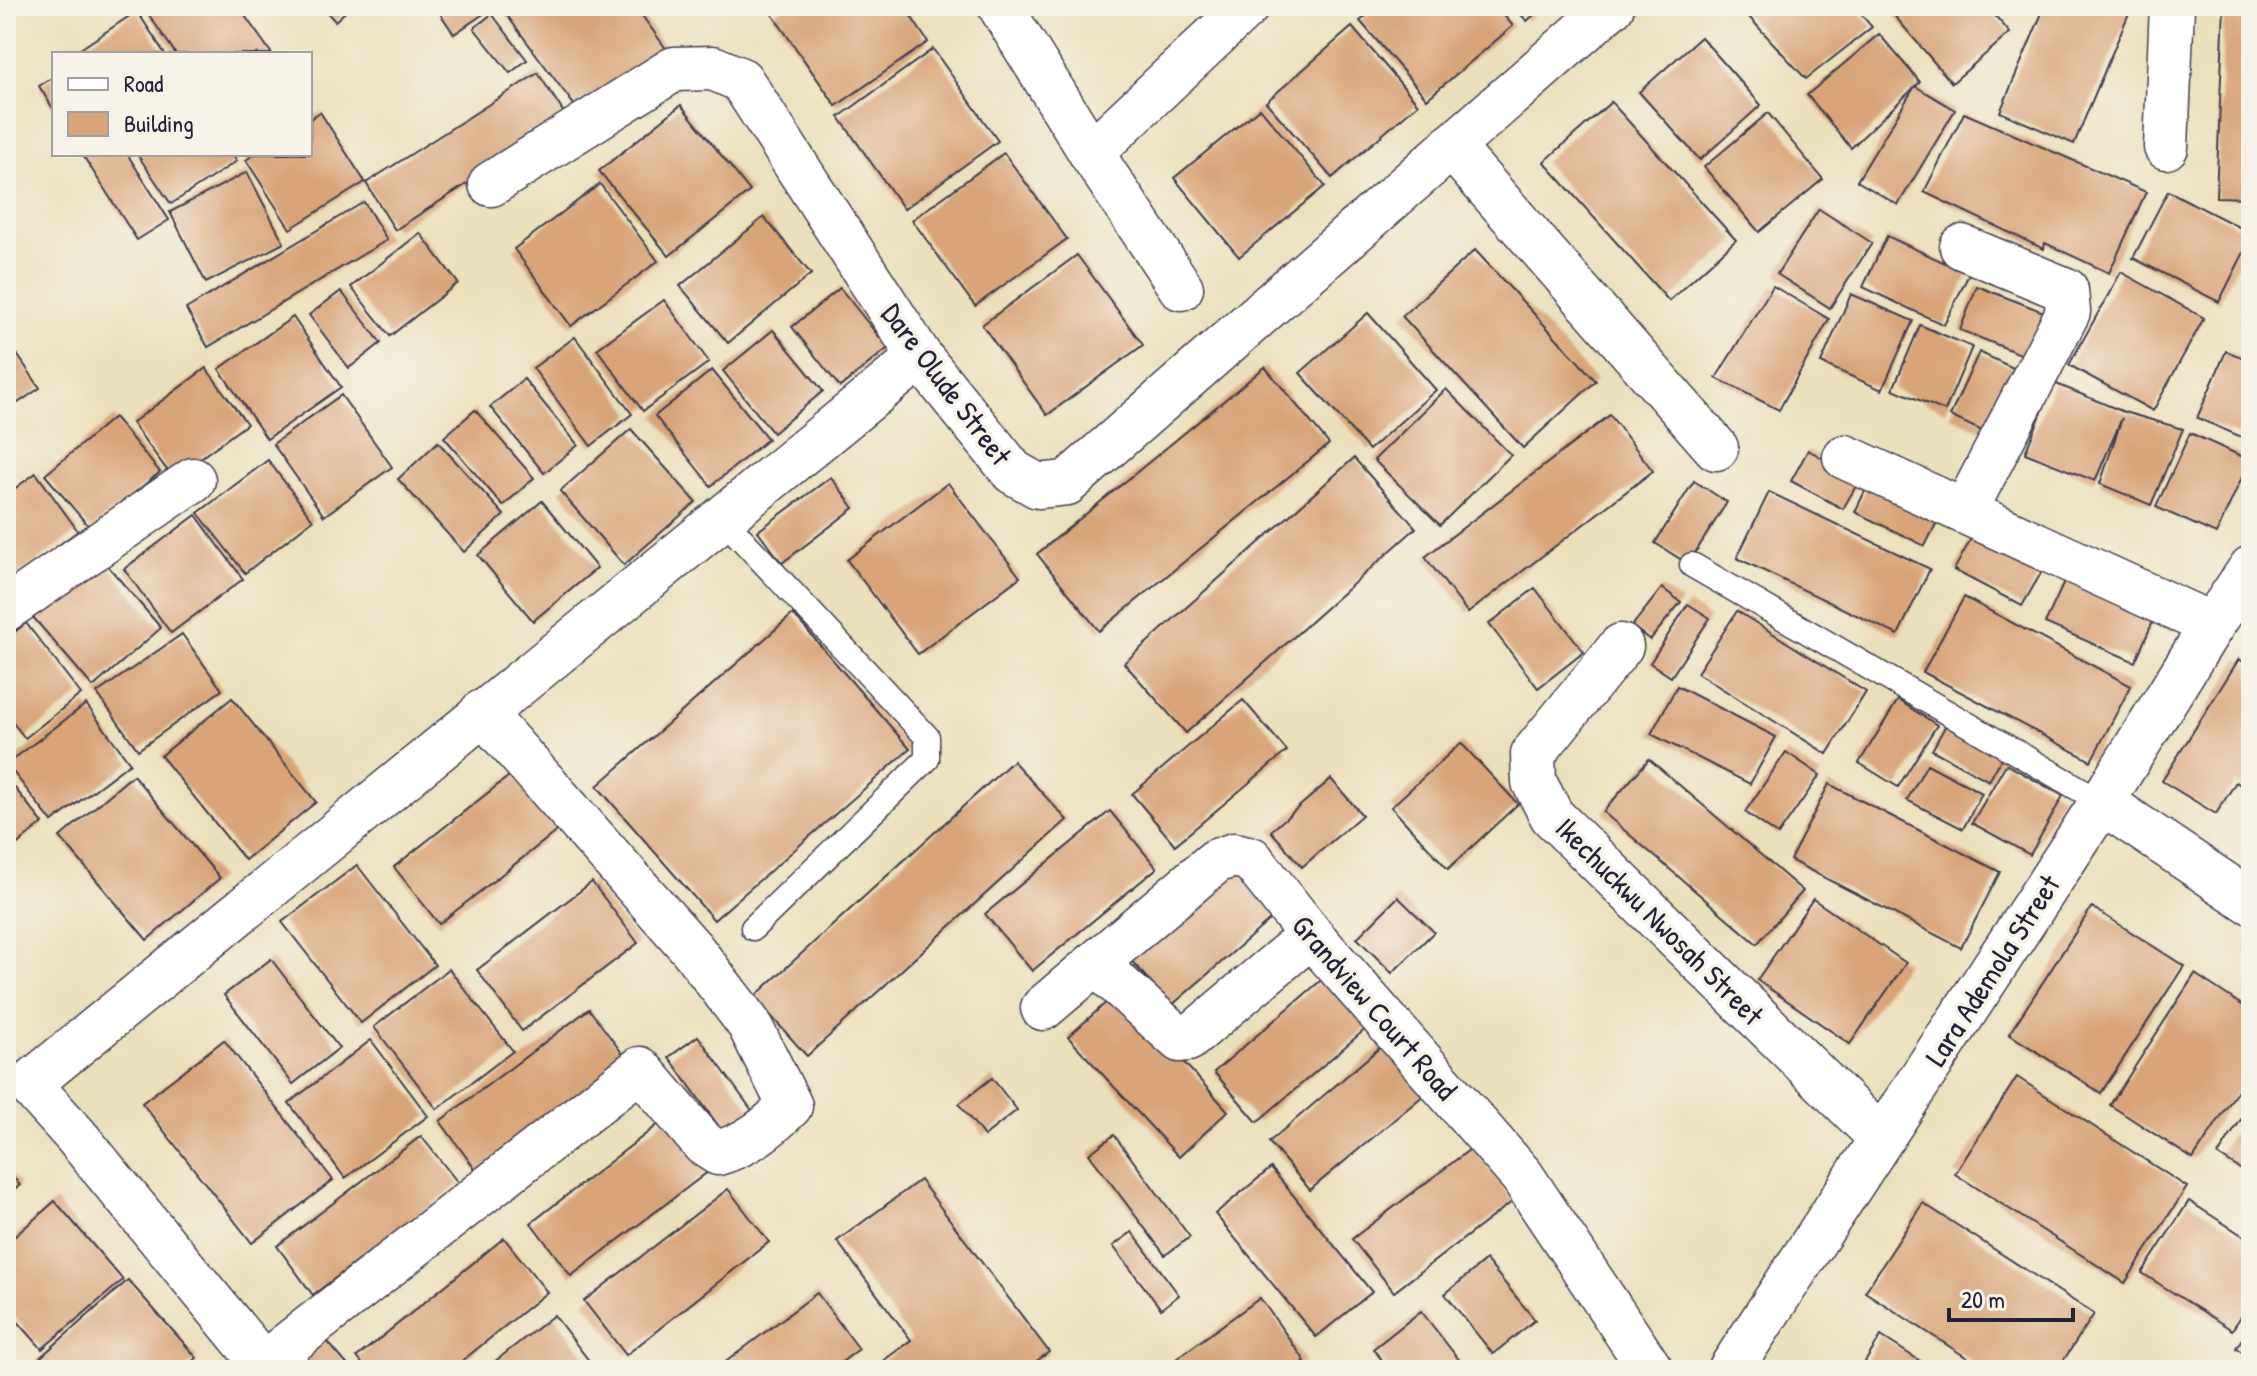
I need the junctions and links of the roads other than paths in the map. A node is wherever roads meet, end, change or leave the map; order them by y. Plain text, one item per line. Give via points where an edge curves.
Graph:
1 (1000, 6) edge
2 (1247, 6) edge
3 (1612, 6) edge
4 (2172, 6) edge
5 (1451, 146) junction
6 (2166, 147) dead end
7 (1091, 153) junction
8 (491, 184) dead end
9 (1962, 247) dead end
10 (1181, 288) dead end
11 (920, 357) junction
12 (1716, 448) dead end
13 (1845, 457) dead end
14 (193, 480) dead end
15 (1965, 511) junction
16 (722, 518) junction
17 (1692, 565) dead end
18 (2251, 568) edge
19 (6, 609) edge
20 (2212, 625) junction
21 (1621, 646) dead end
22 (482, 712) junction
23 (2102, 802) junction
24 (2251, 902) edge
25 (753, 928) dead end
26 (1311, 935) junction
27 (1096, 964) junction
28 (1043, 1008) dead end
29 (18, 1071) edge
30 (1881, 1138) junction
31 (265, 1367) edge
32 (1651, 1370) edge
33 (1730, 1370) edge

1 - 7 street
2 - 7 street
3 - 5 street, Dare Olude Street
4 - 6 street
5 - 11 street, Dare Olude Street via 1067,483 1038,486 1013,472
5 - 12 street
7 - 10 street
8 - 11 street, Dare Olude Street via 674,69 713,68 741,80
9 - 15 street via 2066,290 2068,312
11 - 16 street
13 - 15 street
14 - 19 street
15 - 20 street
16 - 22 street
16 - 25 lane via 927,737 927,759
17 - 23 lane
18 - 20 street, Lara Ademola Street
20 - 23 street, Lara Ademola Street
21 - 30 street, Ikechuckwu Nwosah Street via 1533,754 1534,782 1546,805
22 - 29 street
22 - 31 street via 692,949 749,1024 790,1106 757,1136 718,1153 704,1144 640,1069
23 - 24 street
23 - 30 street, Lara Ademola Street
26 - 27 street via 1188,1039 1171,1035
26 - 27 street, Grandview Court Road via 1251,859 1234,855 1216,861
26 - 32 street, Grandview Court Road via 1522,1176
27 - 28 street, Grandview Court Road
29 - 31 street
30 - 33 street, Lara Ademola Street

